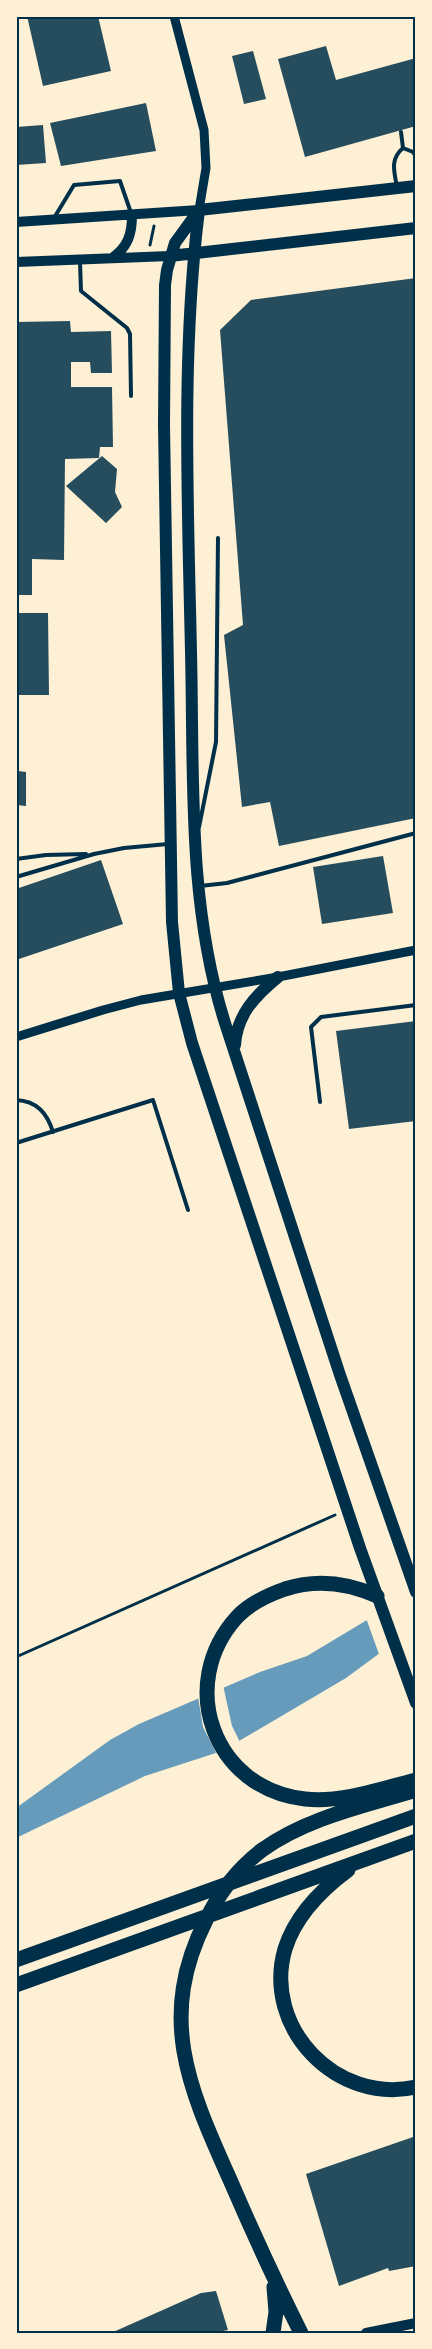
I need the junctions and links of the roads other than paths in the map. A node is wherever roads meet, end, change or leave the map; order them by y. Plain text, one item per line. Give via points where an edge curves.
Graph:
1 (174, 16) edge
2 (401, 132) dead end
3 (403, 148) junction
4 (416, 157) edge
5 (416, 186) edge
6 (397, 188) junction
7 (199, 210) junction
8 (132, 215) junction
9 (52, 220) junction
10 (16, 222) edge
11 (416, 228) edge
12 (194, 254) junction
13 (170, 256) junction
14 (112, 258) junction
15 (80, 260) junction
16 (16, 262) edge
17 (132, 396) dead end
18 (218, 538) dead end
19 (416, 833) edge
20 (170, 844) junction
21 (195, 847) junction
22 (94, 854) junction
23 (16, 860) edge
24 (16, 877) edge
25 (197, 886) junction
26 (416, 950) edge
27 (278, 977) junction
28 (214, 988) junction
29 (180, 993) junction
30 (416, 1005) edge
31 (16, 1037) edge
32 (234, 1050) junction
33 (16, 1100) edge
34 (320, 1102) dead end
35 (53, 1132) junction
36 (16, 1144) edge
37 (188, 1210) dead end
38 (416, 1592) edge
39 (377, 1596) junction
40 (416, 1703) edge
41 (416, 1780) edge
42 (416, 1790) edge
43 (416, 1816) edge
44 (416, 1841) edge
45 (359, 1862) junction
46 (16, 1960) edge
47 (16, 1985) edge
48 (416, 2087) edge
49 (268, 2266) junction
50 (416, 2322) edge
51 (273, 2333) edge
52 (301, 2333) edge
53 (366, 2333) edge

1 - 7 street via 204,130 206,168
2 - 3 lane
3 - 4 lane
3 - 6 lane via 396,153 393,162
5 - 6 main road
6 - 7 main road
7 - 8 main road
7 - 12 main road
7 - 13 main road via 182,231
8 - 9 main road
8 - 9 lane via 120,181 74,185
8 - 14 main road via 132,228 126,245
9 - 10 main road
11 - 12 main road
12 - 13 main road
12 - 21 main road via 188,512
13 - 14 main road
13 - 20 main road via 165,285 164,416
14 - 15 main road
15 - 16 main road
15 - 17 lane via 81,292 127,328 130,334
18 - 21 lane via 216,742
19 - 25 lane via 228,883
20 - 22 lane
20 - 29 main road via 173,935
21 - 25 main road
22 - 23 lane via 46,855
22 - 24 lane
25 - 28 main road
26 - 27 street
27 - 28 street
27 - 32 main road via 248,1006 237,1027
28 - 29 street
28 - 32 main road
29 - 31 street via 103,1010
29 - 39 main road via 192,1043
30 - 34 lane via 321,1017 311,1027
32 - 38 main road via 340,1375
33 - 35 lane via 39,1107 49,1119
35 - 36 lane
35 - 37 lane via 153,1100
39 - 40 main road
39 - 41 highway via 338,1584 299,1585 265,1597 246,1608 230,1626 212,1664 208,1690 211,1724 223,1752 245,1776 274,1792 305,1799 341,1797
42 - 49 highway via 312,1823 267,1847 238,1872 210,1912 189,1961 181,2004 182,2050 192,2090
43 - 46 highway
44 - 45 highway
45 - 47 highway
45 - 48 highway via 312,1903 290,1936 281,1977 286,2012 305,2047 334,2074 373,2088
49 - 51 highway via 276,2300
49 - 52 highway
50 - 53 main road

